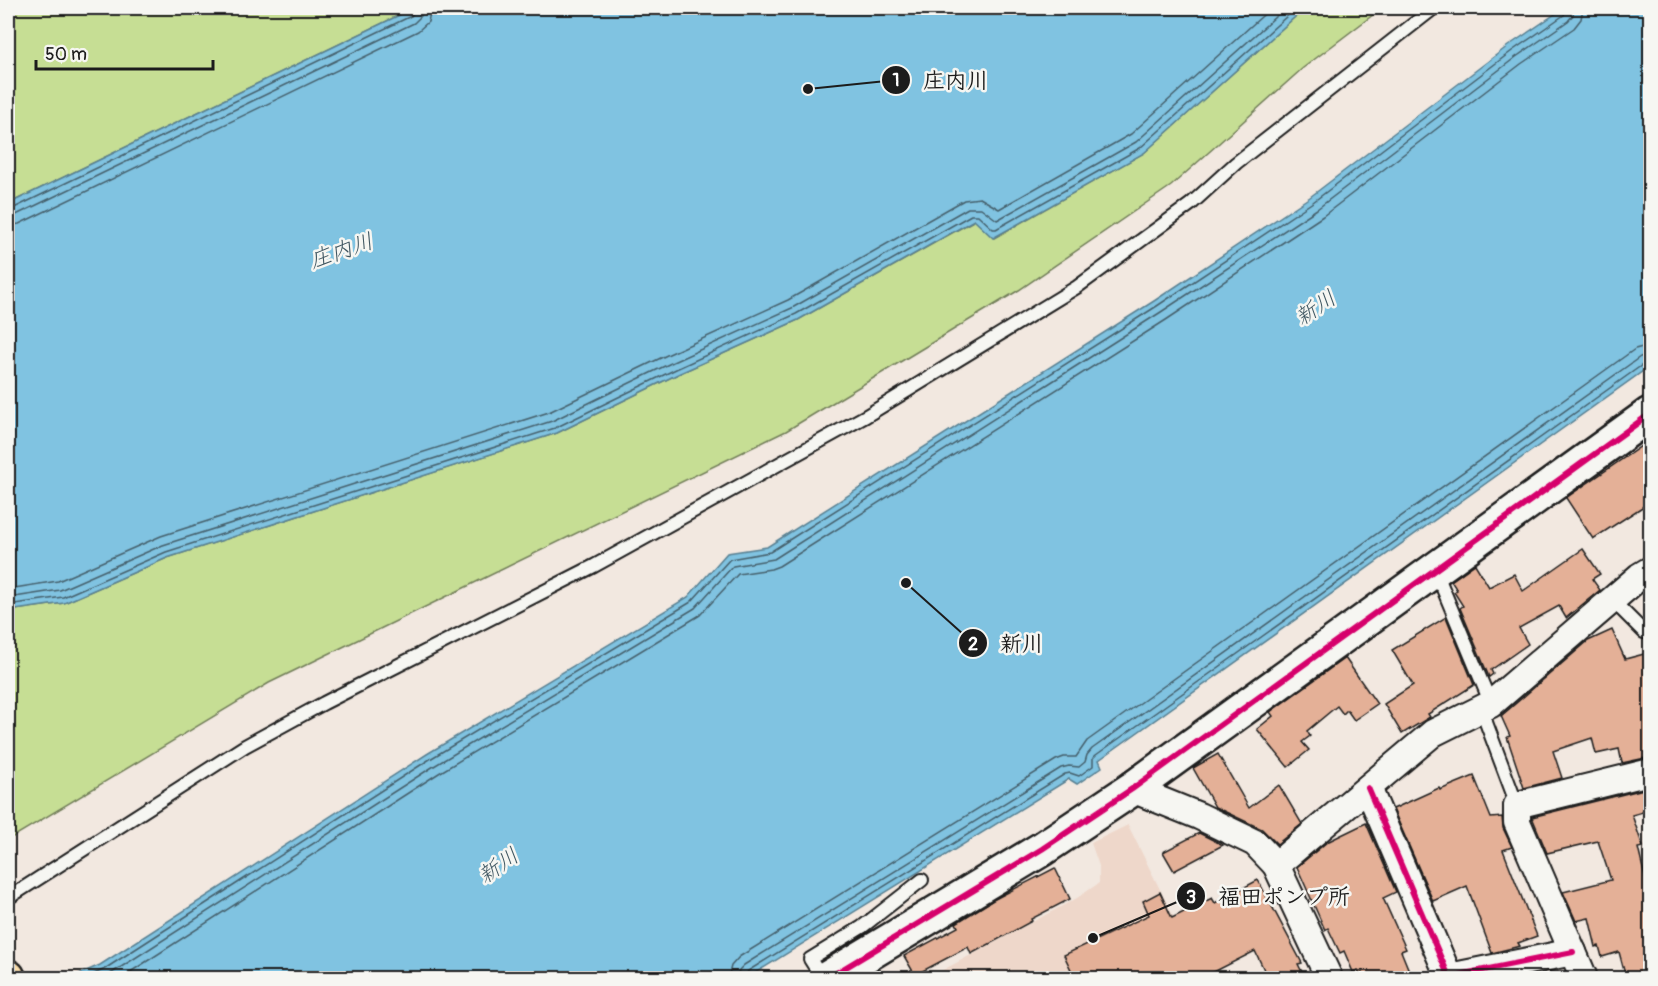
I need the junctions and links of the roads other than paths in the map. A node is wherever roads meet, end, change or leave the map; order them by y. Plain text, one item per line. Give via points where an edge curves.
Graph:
1 (1434, 8) edge
2 (1650, 414) edge
3 (1435, 568) junction
4 (1650, 570) edge
5 (1612, 600) junction
6 (1650, 633) edge
7 (1486, 706) junction
8 (1650, 772) edge
9 (1368, 788) junction
10 (1132, 789) junction
11 (1517, 805) junction
12 (1276, 865) junction
13 (922, 880) dead end
14 (8, 897) edge
15 (1573, 952) junction
16 (822, 978) edge
17 (828, 978) edge
18 (1329, 978) edge
19 (1584, 978) edge

1 - 14 lane via 1236,162 1191,204 1077,287 855,422 594,566 245,746
2 - 3 street
3 - 7 lane
3 - 10 street
4 - 5 street
5 - 6 lane via 1644,632
5 - 7 street
7 - 9 street via 1432,733
7 - 11 lane
8 - 11 street
9 - 12 street
9 - 15 street via 1449,977
10 - 12 street via 1255,843
10 - 17 street via 1042,849
11 - 15 street via 1517,822
12 - 18 street
13 - 16 lane via 862,927 810,959
15 - 19 street

